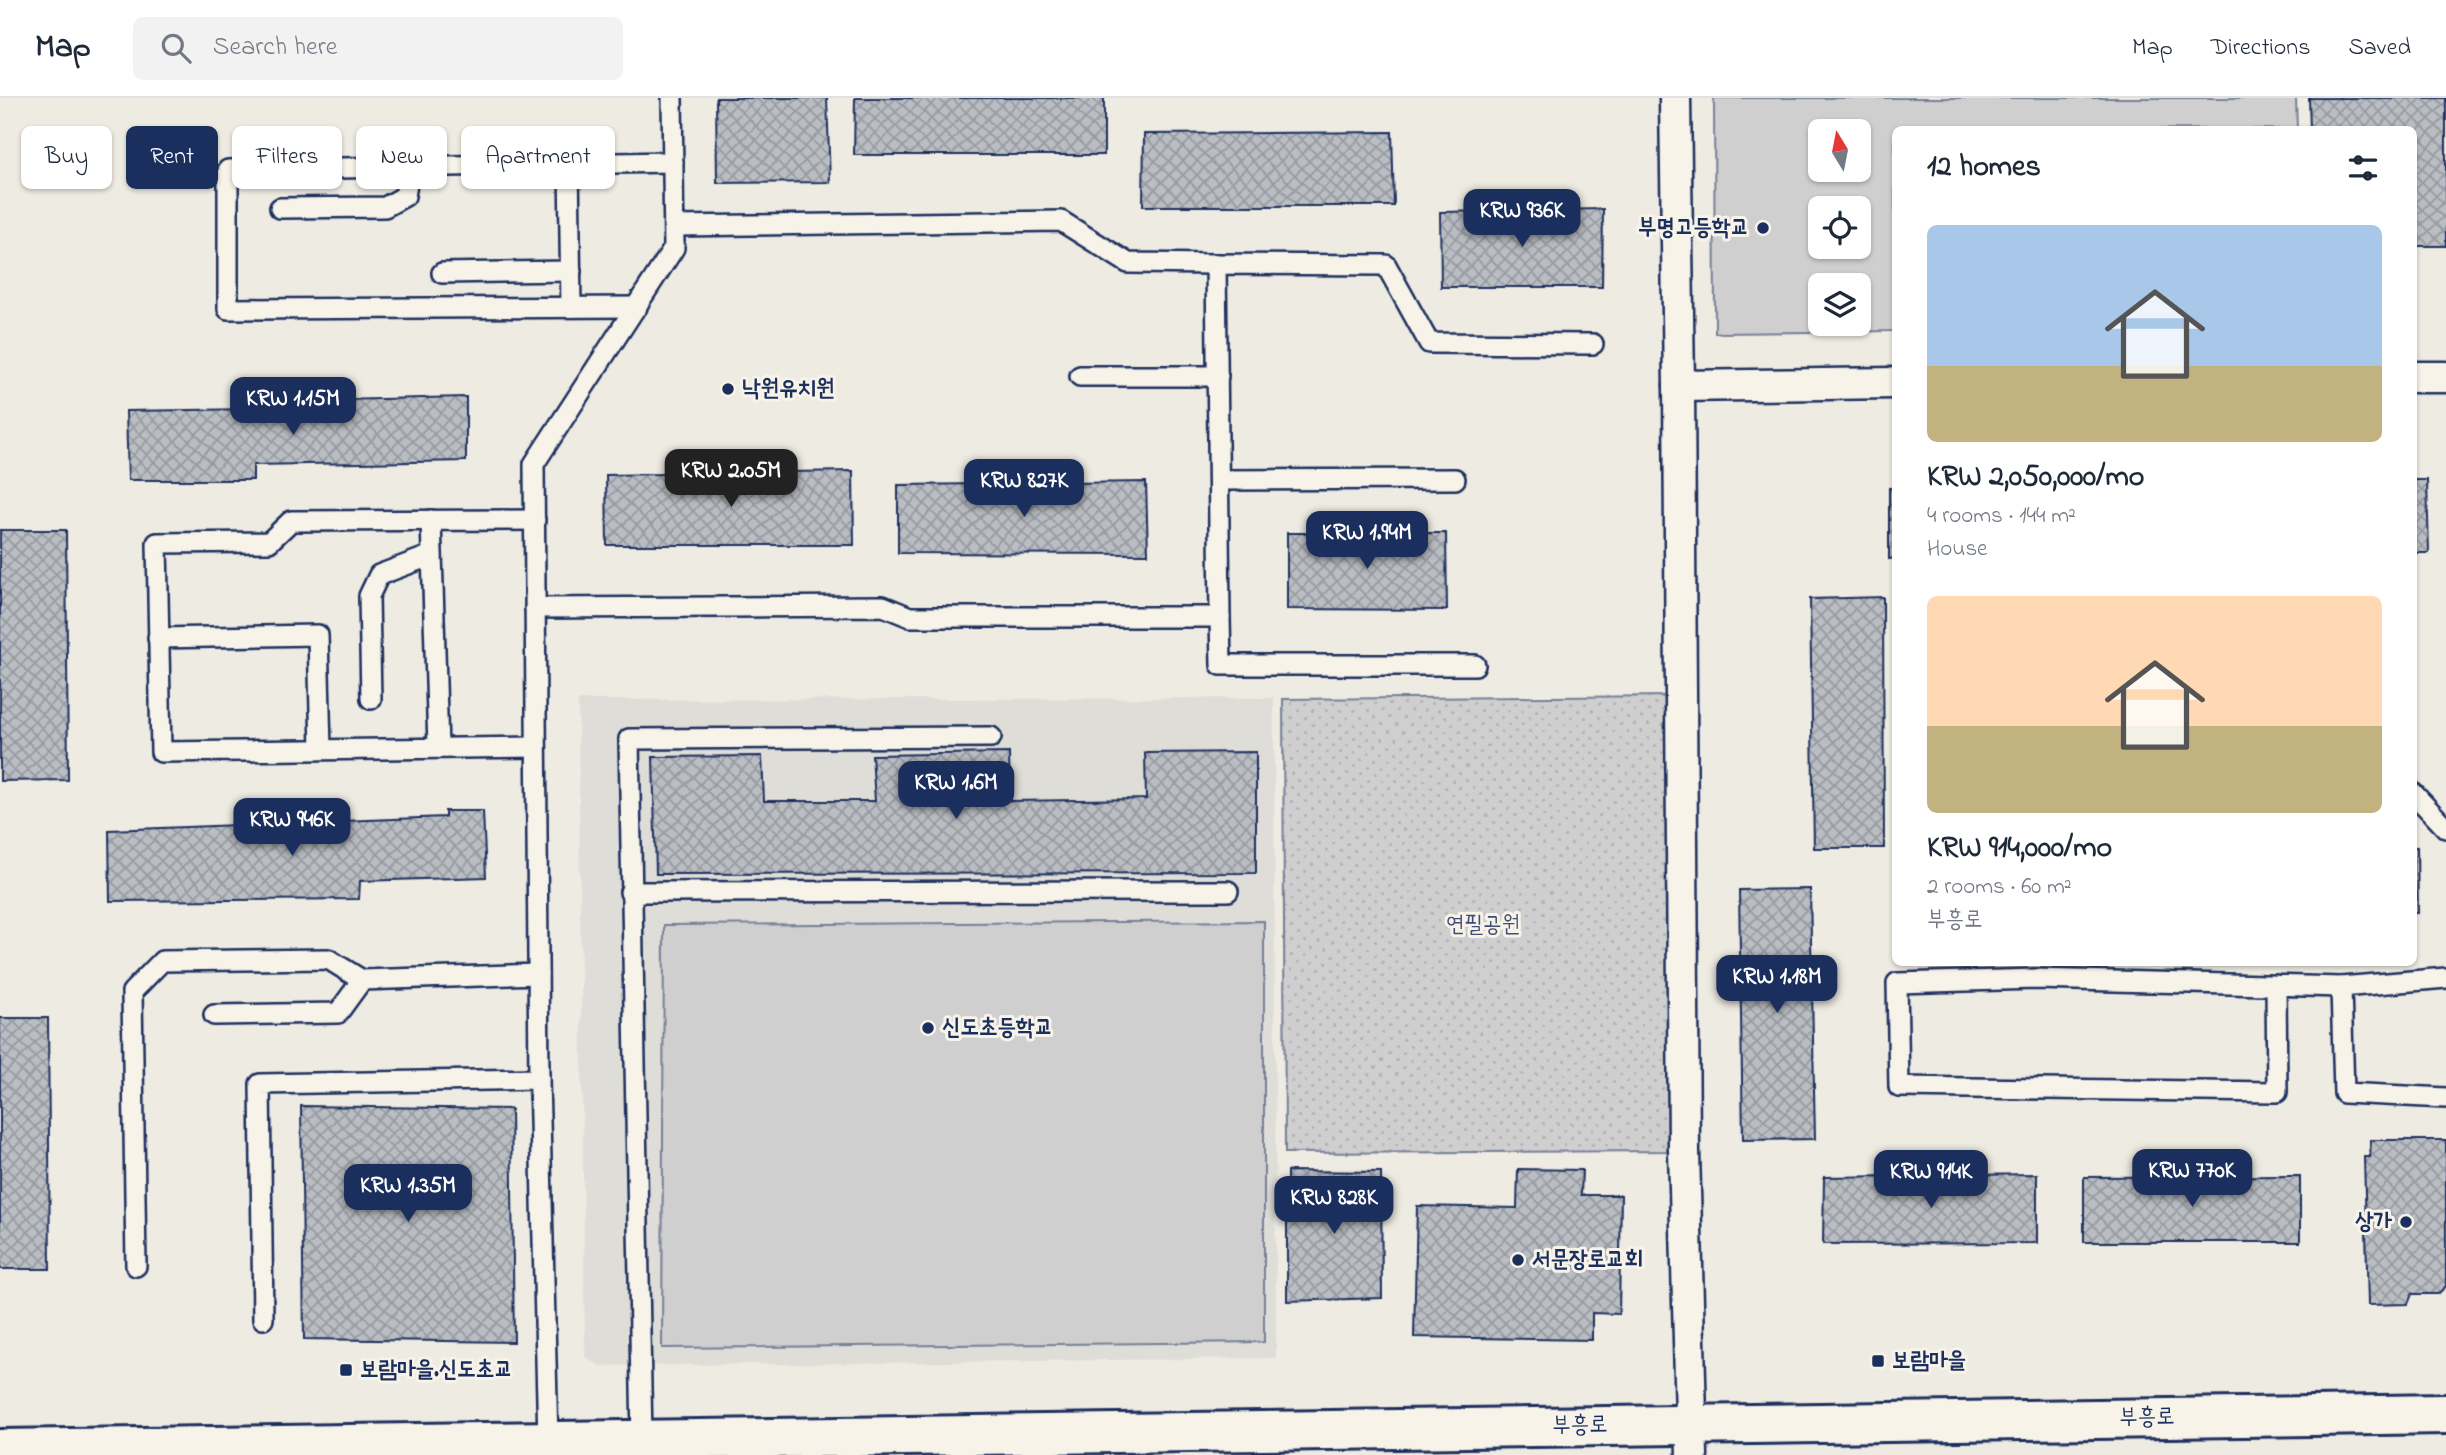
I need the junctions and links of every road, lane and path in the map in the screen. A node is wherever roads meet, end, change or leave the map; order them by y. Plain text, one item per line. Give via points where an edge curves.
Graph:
1 (672, 98) edge
2 (1675, 98) edge
3 (673, 163) junction
4 (615, 164) edge
5 (356, 168) edge
6 (406, 189) edge
7 (569, 189) edge
8 (280, 208) dead end
9 (674, 226) junction
10 (1216, 264) junction
11 (571, 271) junction
12 (442, 273) dead end
13 (571, 307) junction
14 (637, 307) junction
15 (1593, 344) dead end
16 (1080, 376) dead end
17 (1218, 376) junction
18 (2417, 377) edge
19 (2446, 377) edge
20 (1892, 383) edge
21 (1679, 386) junction
22 (1455, 479) dead end
23 (1219, 480) junction
24 (431, 520) junction
25 (535, 520) junction
26 (432, 555) junction
27 (535, 608) junction
28 (1220, 617) junction
29 (159, 638) junction
30 (1475, 665) dead end
31 (371, 699) dead end
32 (991, 737) dead end
33 (536, 747) junction
34 (438, 748) junction
35 (321, 750) junction
36 (2417, 797) edge
37 (2446, 828) edge
38 (1228, 891) dead end
39 (630, 892) junction
40 (2036, 971) edge
41 (538, 974) junction
42 (2446, 978) edge
43 (362, 980) junction
44 (2276, 985) junction
45 (2342, 987) junction
46 (214, 1015) dead end
47 (539, 1079) junction
48 (2446, 1098) edge
49 (136, 1266) dead end
50 (263, 1319) dead end
51 (2446, 1414) edge
52 (642, 1440) junction
53 (1691, 1440) edge
54 (548, 1441) junction
55 (0, 1449) edge

1 - 3 lane
2 - 21 street
3 - 4 lane
3 - 9 lane
5 - 13 lane via 228,170 228,309
6 - 8 lane via 405,195 384,207
7 - 11 lane
9 - 10 lane via 1061,221 1128,263
9 - 14 lane via 674,248
10 - 15 lane via 1386,265 1429,343
10 - 17 lane
11 - 12 lane
11 - 13 lane
13 - 14 lane
14 - 25 lane via 534,464
16 - 17 lane
17 - 23 lane
18 - 19 street
20 - 21 street
21 - 53 street via 1684,1151
22 - 23 lane
23 - 28 lane
24 - 25 lane
24 - 26 lane
24 - 29 lane via 291,521 269,542 157,543
25 - 27 lane
26 - 31 lane via 379,575 369,596
26 - 34 lane
27 - 28 lane via 883,606 910,617
27 - 33 lane
28 - 30 lane via 1221,665
29 - 35 lane via 161,752
29 - 35 lane via 318,635
32 - 39 lane via 629,739
33 - 34 lane
33 - 41 lane
34 - 35 lane
36 - 37 lane
38 - 39 lane
39 - 52 lane
40 - 44 lane
40 - 44 lane via 1897,983 1899,1087 2277,1092
41 - 43 lane
41 - 47 lane
42 - 45 lane
43 - 46 lane via 338,1013
43 - 49 lane via 328,959 162,961 132,992
44 - 45 lane
45 - 48 lane via 2344,1093
47 - 50 lane via 260,1084
47 - 54 lane
51 - 53 street, 부흥로
52 - 53 street, 부흥로
52 - 54 street, 부흥로
54 - 55 street, 부흥로

